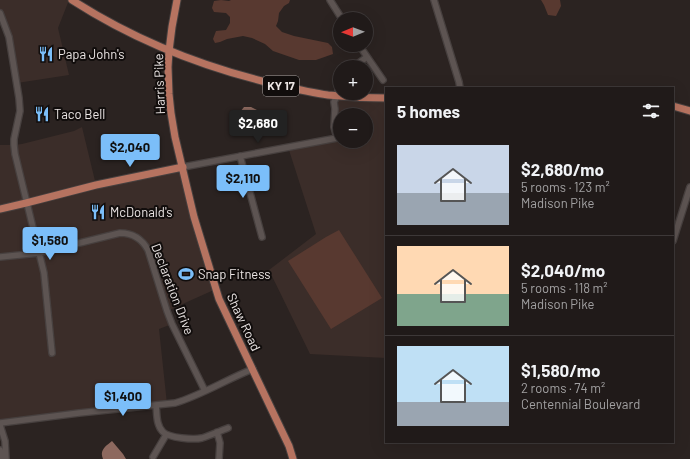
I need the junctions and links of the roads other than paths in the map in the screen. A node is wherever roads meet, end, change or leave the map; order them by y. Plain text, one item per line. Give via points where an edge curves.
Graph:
1 (72, 0) edge
2 (178, 0) edge
3 (330, 0) edge
4 (434, 0) edge
5 (338, 12) edge
6 (0, 13) edge
7 (169, 51) junction
8 (363, 52) edge
9 (367, 58) junction
10 (364, 60) edge
11 (383, 80) dead end
12 (460, 87) edge
13 (333, 95) edge
14 (373, 97) edge
15 (385, 98) edge
16 (335, 100) edge
17 (674, 106) edge
18 (690, 111) edge
19 (240, 156) junction
20 (183, 167) junction
21 (690, 187) edge
22 (26, 203) junction
23 (0, 209) edge
24 (262, 237) dead end
25 (674, 238) edge
26 (39, 252) junction
27 (0, 257) edge
28 (52, 353) dead end
29 (253, 369) junction
30 (205, 391) junction
31 (156, 405) junction
32 (0, 424) edge
33 (228, 428) dead end
34 (217, 432) junction
35 (166, 435) junction
36 (0, 450) edge
37 (153, 457) dead end
38 (1, 459) edge
39 (6, 459) edge
40 (219, 459) edge
41 (293, 459) edge

1 - 7 main road, KY 17
2 - 7 main road, Harris Pike
3 - 5 street
4 - 12 street
6 - 22 street via 9,37 19,98 20,111 14,145
7 - 13 main road, KY 17 via 226,72 289,88
7 - 20 main road, Harris Pike via 171,113
8 - 9 street
9 - 10 street
9 - 11 street
14 - 15 main road, KY 17
16 - 19 street via 334,127 337,138
17 - 18 main road
19 - 20 street
19 - 24 street
20 - 22 main road
20 - 29 main road, Shaw Road via 194,217 219,298
21 - 25 street
22 - 23 main road
22 - 26 street
26 - 27 street, Declaration Drive
26 - 28 street via 44,274
26 - 30 street, Declaration Drive via 120,232 139,238 148,250 172,324
29 - 30 street
29 - 41 main road, Shaw Road
30 - 31 street via 175,403
31 - 32 street
31 - 35 street via 158,423
32 - 39 street via 5,441
33 - 34 street
34 - 35 street via 201,438
34 - 40 street via 220,443
35 - 37 street
36 - 38 street

